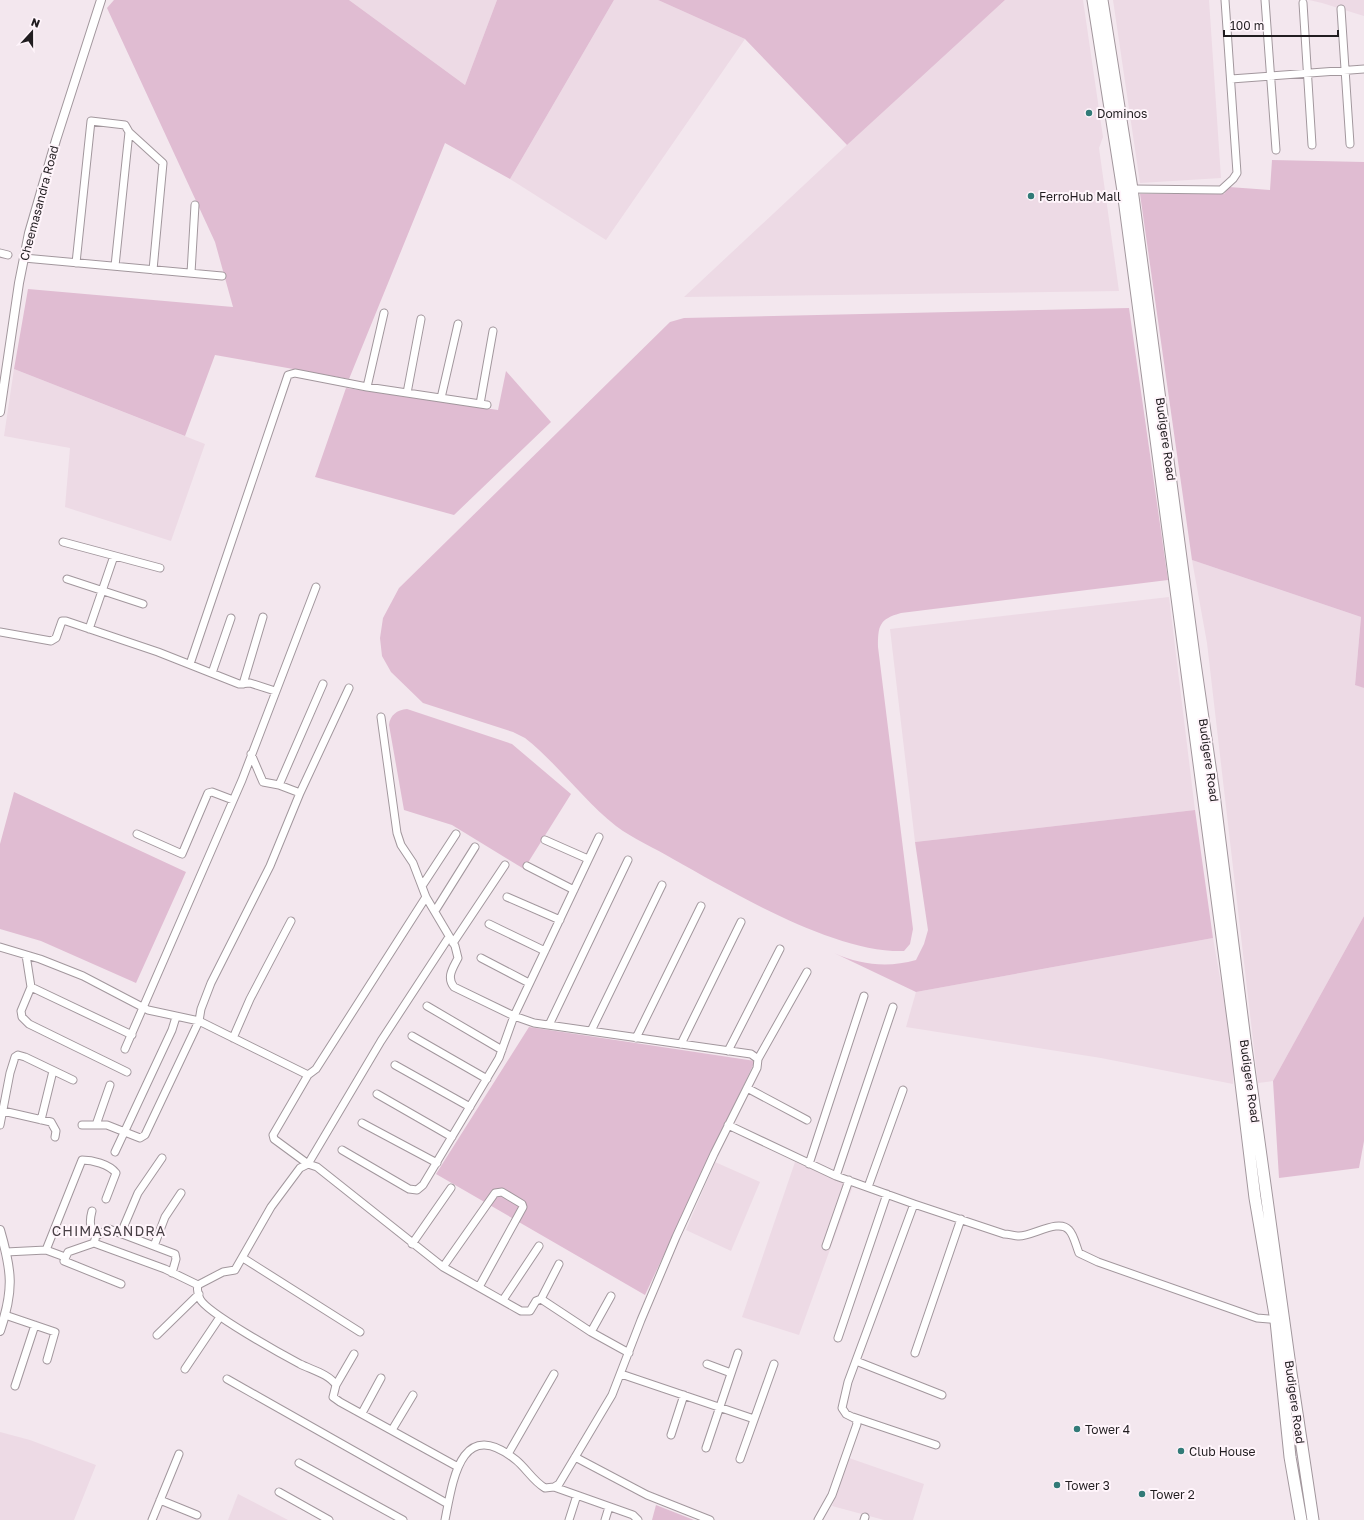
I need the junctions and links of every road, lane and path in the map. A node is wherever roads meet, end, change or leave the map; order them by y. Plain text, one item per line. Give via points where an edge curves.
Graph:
1 (101, 0) edge
2 (1093, 0) edge
3 (1102, 0) edge
4 (1226, 0) edge
5 (1264, 0) edge
6 (1303, 3) dead end
7 (1342, 9) dead end
8 (1364, 68) edge
9 (1345, 70) junction
10 (1308, 73) junction
11 (1270, 76) junction
12 (1230, 79) junction
13 (129, 132) junction
14 (1350, 144) dead end
15 (1312, 145) dead end
16 (1276, 150) dead end
17 (1132, 189) junction
18 (195, 205) dead end
19 (0, 253) edge
20 (8, 255) dead end
21 (24, 258) junction
22 (76, 263) junction
23 (115, 266) junction
24 (153, 270) junction
25 (191, 273) junction
26 (222, 276) dead end
27 (384, 313) dead end
28 (421, 319) dead end
29 (458, 324) dead end
30 (493, 331) dead end
31 (368, 387) junction
32 (407, 393) junction
33 (442, 398) junction
34 (0, 412) edge
35 (63, 542) dead end
36 (114, 556) junction
37 (160, 568) dead end
38 (67, 579) dead end
39 (316, 586) dead end
40 (102, 590) junction
41 (143, 604) dead end
42 (263, 617) dead end
43 (231, 618) dead end
44 (89, 629) junction
45 (0, 632) edge
46 (190, 664) junction
47 (212, 673) junction
48 (243, 684) junction
49 (323, 684) dead end
50 (349, 688) dead end
51 (275, 691) junction
52 (381, 717) dead end
53 (251, 754) junction
54 (279, 785) junction
55 (300, 793) junction
56 (233, 800) junction
57 (137, 834) dead end
58 (456, 834) dead end
59 (599, 837) dead end
60 (545, 840) dead end
61 (475, 847) dead end
62 (588, 859) junction
63 (628, 860) dead end
64 (505, 865) dead end
65 (528, 866) dead end
66 (662, 885) dead end
67 (422, 886) junction
68 (574, 890) junction
69 (426, 897) junction
70 (507, 897) dead end
71 (701, 906) dead end
72 (435, 911) junction
73 (560, 920) junction
74 (291, 921) dead end
75 (742, 922) dead end
76 (489, 924) dead end
77 (451, 940) junction
78 (0, 947) edge
79 (780, 949) dead end
80 (545, 951) junction
81 (26, 955) junction
82 (481, 958) dead end
83 (808, 972) dead end
84 (530, 983) junction
85 (31, 987) junction
86 (864, 996) dead end
87 (427, 1006) dead end
88 (892, 1007) dead end
89 (145, 1008) junction
90 (514, 1016) junction
91 (176, 1017) junction
92 (199, 1021) junction
93 (549, 1025) junction
94 (591, 1031) junction
95 (132, 1035) junction
96 (412, 1036) dead end
97 (233, 1038) junction
98 (636, 1038) junction
99 (681, 1044) junction
100 (126, 1049) dead end
101 (502, 1050) junction
102 (728, 1051) junction
103 (758, 1059) junction
104 (395, 1066) dead end
105 (53, 1071) junction
106 (127, 1072) dead end
107 (308, 1075) junction
108 (487, 1079) junction
109 (73, 1080) dead end
110 (110, 1085) dead end
111 (747, 1088) junction
112 (903, 1090) dead end
113 (377, 1094) dead end
114 (470, 1107) junction
115 (3, 1112) junction
116 (41, 1120) junction
117 (807, 1120) dead end
118 (362, 1123) dead end
119 (82, 1124) dead end
120 (0, 1125) edge
121 (96, 1125) junction
122 (728, 1125) junction
123 (124, 1132) junction
124 (55, 1137) dead end
125 (452, 1137) junction
126 (342, 1150) dead end
127 (115, 1152) dead end
128 (162, 1158) dead end
129 (437, 1163) junction
130 (308, 1164) junction
131 (809, 1164) junction
132 (836, 1176) junction
133 (849, 1180) junction
134 (868, 1187) junction
135 (451, 1188) dead end
136 (181, 1193) dead end
137 (887, 1194) junction
138 (106, 1199) dead end
139 (914, 1204) junction
140 (92, 1211) dead end
141 (961, 1219) junction
142 (0, 1233) edge
143 (121, 1233) junction
144 (95, 1240) junction
145 (412, 1244) junction
146 (154, 1246) junction
147 (539, 1246) dead end
148 (826, 1246) dead end
149 (46, 1250) junction
150 (6, 1252) junction
151 (65, 1257) junction
152 (243, 1258) junction
153 (559, 1264) dead end
154 (443, 1267) junction
155 (172, 1272) junction
156 (122, 1284) dead end
157 (198, 1285) junction
158 (479, 1287) junction
159 (199, 1294) junction
160 (611, 1296) dead end
161 (541, 1299) junction
162 (503, 1300) junction
163 (5, 1315) junction
164 (220, 1317) junction
165 (1280, 1320) junction
166 (34, 1325) junction
167 (0, 1331) edge
168 (360, 1332) dead end
169 (591, 1332) junction
170 (157, 1335) dead end
171 (838, 1338) dead end
172 (738, 1352) dead end
173 (628, 1353) junction
174 (915, 1353) dead end
175 (354, 1354) dead end
176 (47, 1360) dead end
177 (856, 1361) junction
178 (707, 1364) dead end
179 (774, 1364) dead end
180 (185, 1368) dead end
181 (731, 1373) junction
182 (554, 1374) dead end
183 (621, 1374) junction
184 (380, 1378) dead end
185 (227, 1379) dead end
186 (336, 1385) junction
187 (15, 1386) dead end
188 (413, 1395) dead end
189 (684, 1396) junction
190 (942, 1396) dead end
191 (720, 1408) junction
192 (362, 1413) junction
193 (850, 1416) junction
194 (754, 1419) junction
195 (392, 1430) junction
196 (671, 1436) dead end
197 (936, 1445) dead end
198 (706, 1448) dead end
199 (179, 1454) dead end
200 (508, 1454) junction
201 (574, 1457) junction
202 (740, 1459) dead end
203 (299, 1463) dead end
204 (458, 1467) junction
205 (554, 1487) junction
206 (279, 1492) dead end
207 (577, 1495) junction
208 (160, 1500) junction
209 (448, 1504) junction
210 (609, 1507) junction
211 (197, 1515) dead end
212 (152, 1520) edge
213 (329, 1520) edge
214 (403, 1520) edge
215 (445, 1520) edge
216 (569, 1520) edge
217 (605, 1520) edge
218 (638, 1520) edge
219 (710, 1520) edge
220 (818, 1520) edge
221 (1300, 1520) edge
222 (1313, 1520) edge

1 - 21 street, Cheemasandra Road via 54,145
2 - 165 main road, Budigere Road via 1123,192 1255,1198
3 - 17 main road, Budigere Road
4 - 12 street
5 - 11 street
6 - 10 street
7 - 9 street
8 - 9 street
9 - 10 street
9 - 14 street
10 - 11 street
10 - 15 street
11 - 12 street
11 - 16 street
12 - 17 street via 1236,173 1233,179 1221,190
13 - 22 street via 125,125 91,121
13 - 23 street
13 - 24 street via 163,163
17 - 165 main road, Budigere Road via 1214,794
18 - 25 street
19 - 20 street
21 - 22 street
21 - 34 street, Cheemasandra Road
22 - 23 street
23 - 24 street
24 - 25 street
25 - 26 street
27 - 31 street
28 - 32 street
29 - 33 street
30 - 33 street via 484,404
31 - 32 street
31 - 46 street via 295,373 288,375
32 - 33 street
35 - 36 street
36 - 37 street
36 - 40 street
38 - 40 street
39 - 51 street
40 - 41 street
40 - 44 street
42 - 48 street
43 - 47 street
44 - 45 street via 62,621 56,638 51,642
44 - 46 street
46 - 47 street
47 - 48 street
48 - 51 street via 250,683
49 - 54 street
50 - 55 street
51 - 53 street
52 - 67 street via 397,833
53 - 54 street via 263,782
53 - 56 street
54 - 55 street
55 - 92 street via 270,866 211,983
56 - 57 street via 212,792 208,793 182,854
56 - 89 street
58 - 67 street
59 - 62 street
60 - 62 street
61 - 72 street
62 - 68 street
63 - 93 street
64 - 77 street
65 - 68 street
66 - 94 street
67 - 69 street
68 - 73 street
69 - 72 street
69 - 107 street via 316,1069
70 - 73 street
71 - 98 street
72 - 77 street
73 - 80 street
74 - 97 street via 250,999
75 - 99 street
76 - 80 street
77 - 90 street via 458,958 450,975 454,987
77 - 130 street via 381,1041
78 - 81 street
79 - 102 street
80 - 84 street
81 - 85 street
81 - 89 street via 83,976
82 - 84 street
83 - 103 street
84 - 90 street
85 - 95 street
85 - 106 street via 21,1012 22,1017 30,1024
86 - 131 street
87 - 101 street
88 - 132 street
89 - 91 street
89 - 95 street
90 - 93 street
90 - 101 street
91 - 92 street
91 - 123 street
92 - 97 street
92 - 123 street via 145,1135 140,1138
93 - 94 street
94 - 98 street
95 - 100 street
96 - 108 street
97 - 107 street
98 - 99 street
99 - 102 street
101 - 108 street
102 - 103 street via 751,1054
103 - 111 street via 757,1068
104 - 114 street
105 - 109 street
105 - 115 street via 26,1057 15,1057
105 - 116 street
107 - 130 street via 273,1135 274,1139
108 - 114 street
110 - 121 street
111 - 117 street
111 - 122 street
112 - 134 street
113 - 125 street
114 - 125 street
115 - 116 street
115 - 120 street
116 - 124 street via 54,1125
118 - 129 street
119 - 121 street
121 - 123 street via 107,1125
122 - 131 street
122 - 173 street via 676,1237
123 - 127 street
125 - 129 street
126 - 129 street via 409,1189 417,1190 423,1185
128 - 143 street via 138,1193
130 - 145 street via 317,1167
130 - 152 street via 300,1168 271,1207
131 - 132 street
132 - 133 street
133 - 134 street
133 - 148 street
134 - 137 street
135 - 145 street
136 - 146 street via 165,1217
137 - 139 street
137 - 171 street
138 - 149 street via 116,1173 113,1169 90,1160 82,1160
139 - 141 street
139 - 177 street
140 - 144 street via 89,1220
141 - 165 street via 1004,1234 1020,1236 1055,1225 1064,1226 1070,1230 1079,1253 1098,1262 1257,1318
141 - 174 street
142 - 150 street
143 - 144 street via 109,1229
143 - 146 street
144 - 151 street via 70,1250
144 - 155 street
145 - 154 street
146 - 155 street via 176,1256
147 - 162 street
149 - 150 street
149 - 151 street
150 - 163 street via 11,1284
151 - 156 street via 64,1261
152 - 157 street via 235,1270 223,1272
152 - 168 street
153 - 161 street
154 - 158 street
154 - 158 street via 495,1193 502,1192 523,1207
155 - 157 street
157 - 159 street
158 - 162 street
159 - 164 street via 200,1300
159 - 170 street
160 - 169 street
161 - 162 street via 526,1312
161 - 169 street
163 - 166 street
163 - 167 street
164 - 180 street
164 - 186 street via 297,1362 332,1379
165 - 221 main road, Budigere Road via 1290,1458
165 - 222 main road, Budigere Road
166 - 176 street via 55,1332
166 - 187 street
169 - 173 street
172 - 181 street
173 - 183 street
175 - 186 street
177 - 190 street
177 - 193 street via 842,1405
178 - 181 street
179 - 194 street
181 - 191 street
182 - 200 street
183 - 189 street
183 - 201 street via 612,1395
184 - 192 street
185 - 209 street
186 - 192 street via 333,1397
188 - 195 street
189 - 191 street
189 - 196 street
191 - 194 street
191 - 198 street
192 - 195 street
193 - 197 street
193 - 220 street via 857,1422 854,1434 832,1495
194 - 202 street
195 - 204 street
199 - 208 street
200 - 204 street via 489,1445 478,1445 465,1454
200 - 205 street via 542,1487
201 - 205 street via 559,1484
201 - 219 street via 647,1495
203 - 214 street
204 - 209 street
205 - 207 street
206 - 213 street
207 - 210 street
207 - 216 street
208 - 211 street
208 - 212 street
209 - 215 street
210 - 217 street
210 - 218 street via 633,1515

